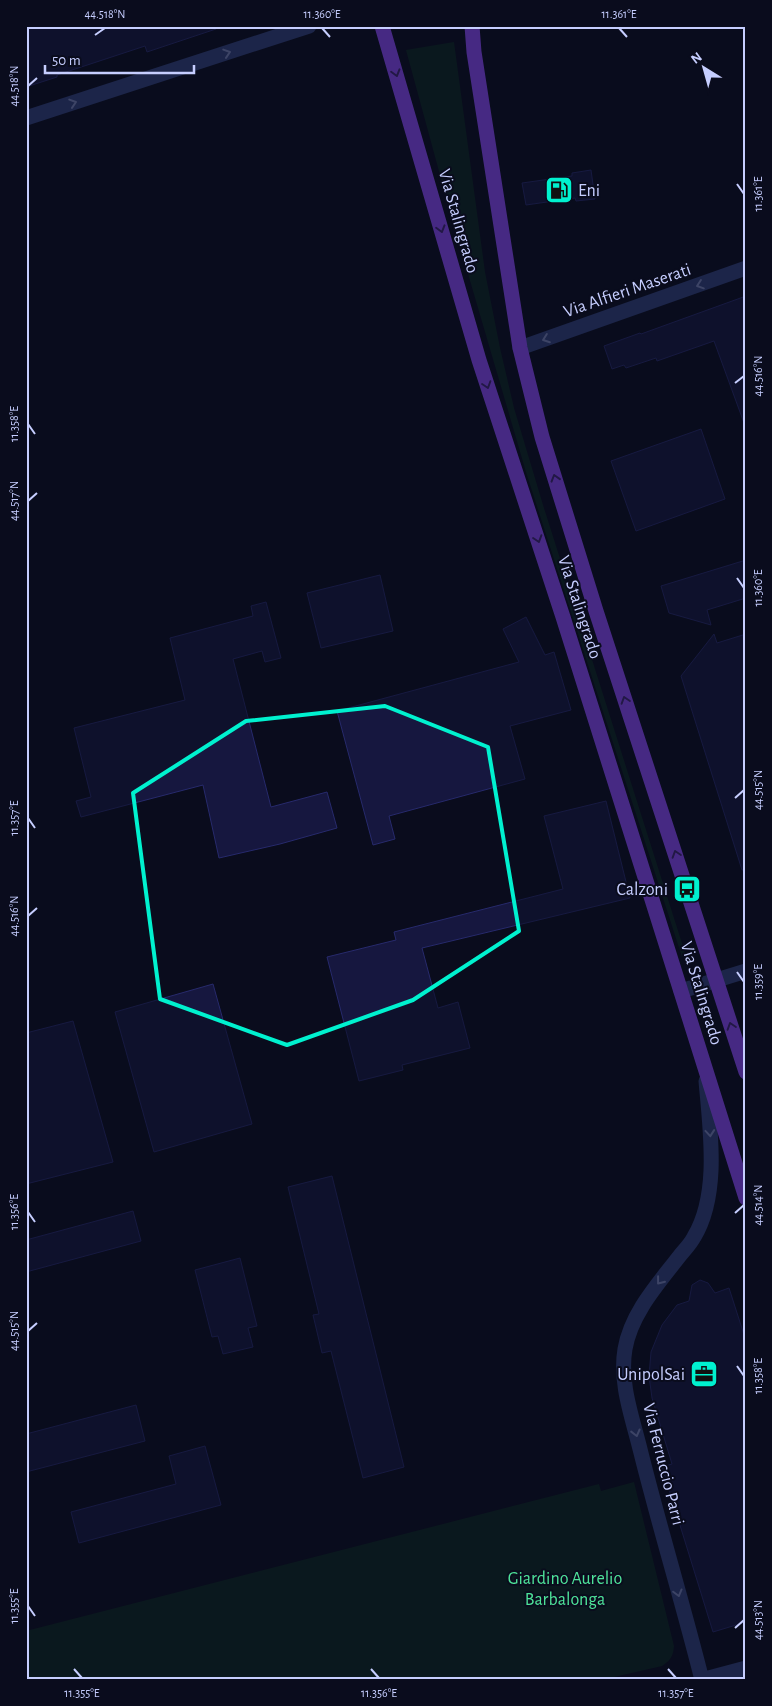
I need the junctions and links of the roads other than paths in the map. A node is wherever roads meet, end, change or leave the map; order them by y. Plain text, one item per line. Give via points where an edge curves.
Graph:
1 (309, 26) edge
2 (382, 26) edge
3 (472, 26) edge
4 (26, 118) edge
5 (746, 268) edge
6 (520, 348) junction
7 (746, 971) edge
8 (716, 981) junction
9 (682, 991) junction
10 (742, 1048) edge
11 (705, 1067) junction
12 (746, 1072) edge
13 (746, 1198) edge
14 (746, 1668) edge
15 (702, 1680) edge

4 -> 1 street
2 -> 9 main road, Via Stalingrado via 479,360
3 - 6 main road, Via Stalingrado
5 -> 6 street, Via Alfieri Maserati
8 -> 6 main road, Via Stalingrado via 596,611 542,436
7 - 8 street
8 - 9 street
10 -> 8 main road, Via Stalingrado
9 - 11 main road, Via Stalingrado
10 - 12 main road, Via Stalingrado
11 - 13 main road, Via Stalingrado
11 -> 15 street, Via Ferruccio Parri via 711,1142 710,1186 705,1209 694,1238 650,1293 635,1320 623,1367 647,1479
14 - 15 street, Via Ferruccio Parri

